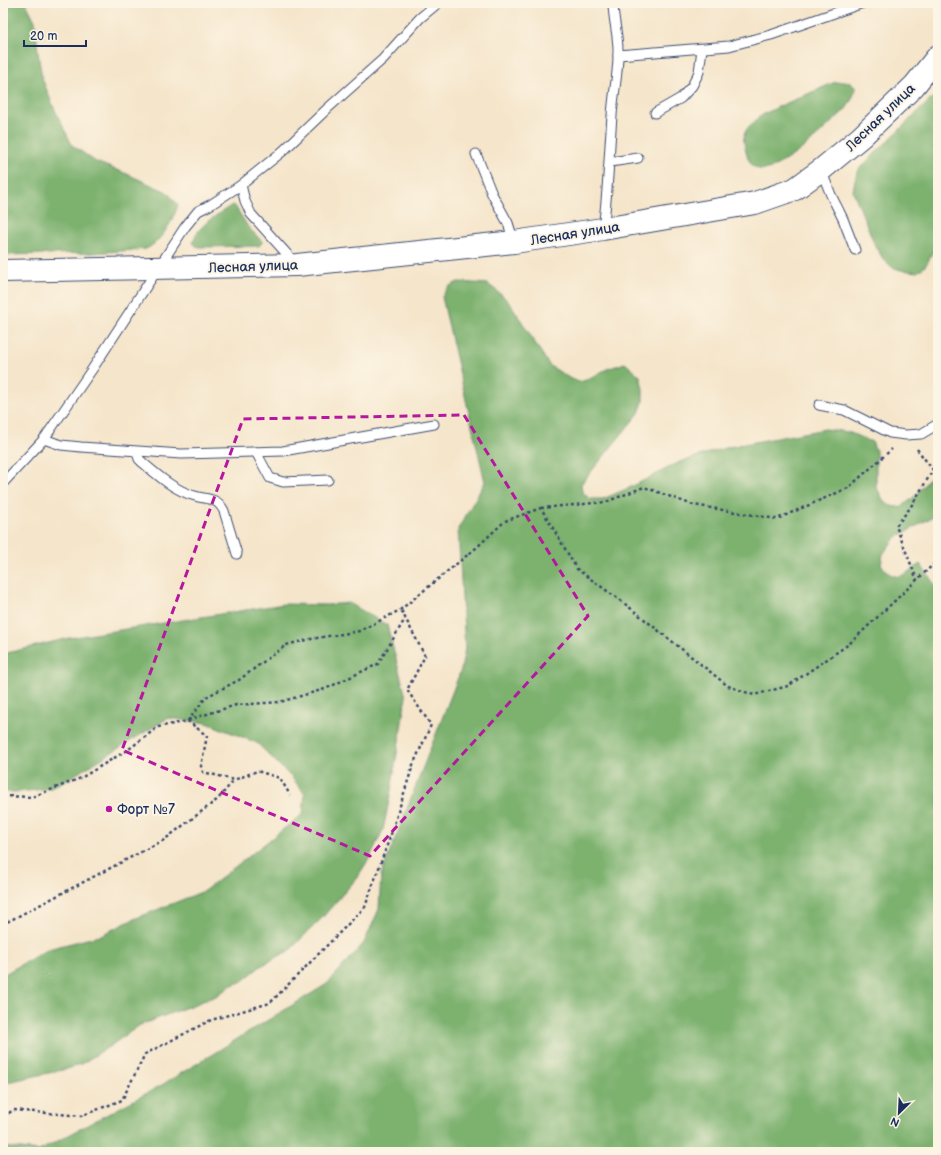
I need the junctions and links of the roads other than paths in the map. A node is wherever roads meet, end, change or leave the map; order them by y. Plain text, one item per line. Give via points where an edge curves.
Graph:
1 (438, 3) edge
2 (613, 3) edge
3 (863, 3) edge
4 (702, 49) junction
5 (618, 55) junction
6 (938, 56) edge
7 (655, 113) dead end
8 (476, 154) dead end
9 (638, 158) dead end
10 (610, 162) junction
11 (821, 170) junction
12 (241, 185) junction
13 (604, 229) junction
14 (514, 242) junction
15 (856, 250) dead end
16 (297, 265) junction
17 (157, 269) junction
18 (3, 271) edge
19 (819, 405) dead end
20 (434, 424) dead end
21 (938, 424) edge
22 (44, 439) junction
23 (137, 452) junction
24 (256, 452) junction
25 (328, 480) dead end
26 (3, 483) edge
27 (237, 554) dead end

1 - 12 lane via 420,18 383,59
2 - 5 lane
3 - 4 lane via 771,35 729,46
4 - 5 lane
4 - 7 lane via 699,72 692,86 681,98
5 - 10 lane
6 - 11 main road, Лесная улица via 914,86 861,137
8 - 14 lane via 492,194 508,223
9 - 10 lane
10 - 13 lane
11 - 13 main road, Лесная улица via 795,189 755,203
11 - 15 lane
12 - 16 lane via 251,214
12 - 17 lane via 198,211
13 - 14 main road, Лесная улица
14 - 16 main road, Лесная улица
16 - 17 main road, Лесная улица
17 - 18 main road, Лесная улица
17 - 22 lane
19 - 21 lane via 844,410 890,433 921,434
20 - 24 lane via 283,451
22 - 23 lane via 61,445
22 - 26 lane
23 - 24 lane
23 - 27 lane via 139,459 166,482 195,496 221,504
24 - 25 lane via 270,478 282,482

